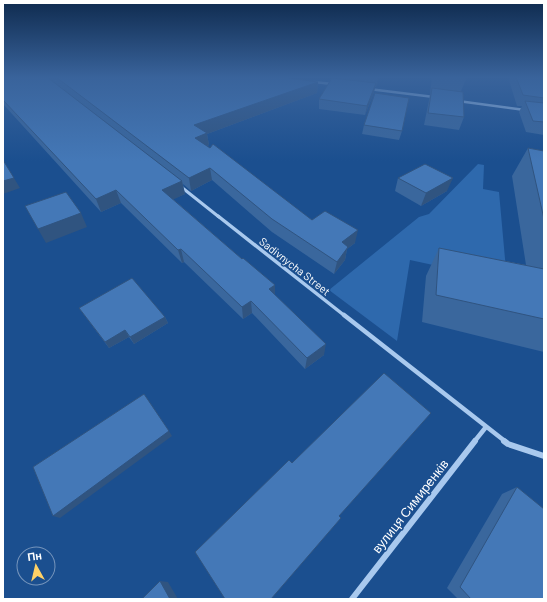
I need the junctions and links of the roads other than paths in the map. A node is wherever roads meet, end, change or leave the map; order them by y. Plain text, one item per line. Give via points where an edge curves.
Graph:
1 (490, 105) edge
2 (528, 110) edge
3 (176, 182) edge
4 (486, 427) junction
5 (544, 456) edge
6 (352, 599) edge

1 - 2 street
3 - 4 street, Sadivnycha Street
4 - 5 street, Sadivnycha Street via 508,444
4 - 6 street, вулиця Симиренків

